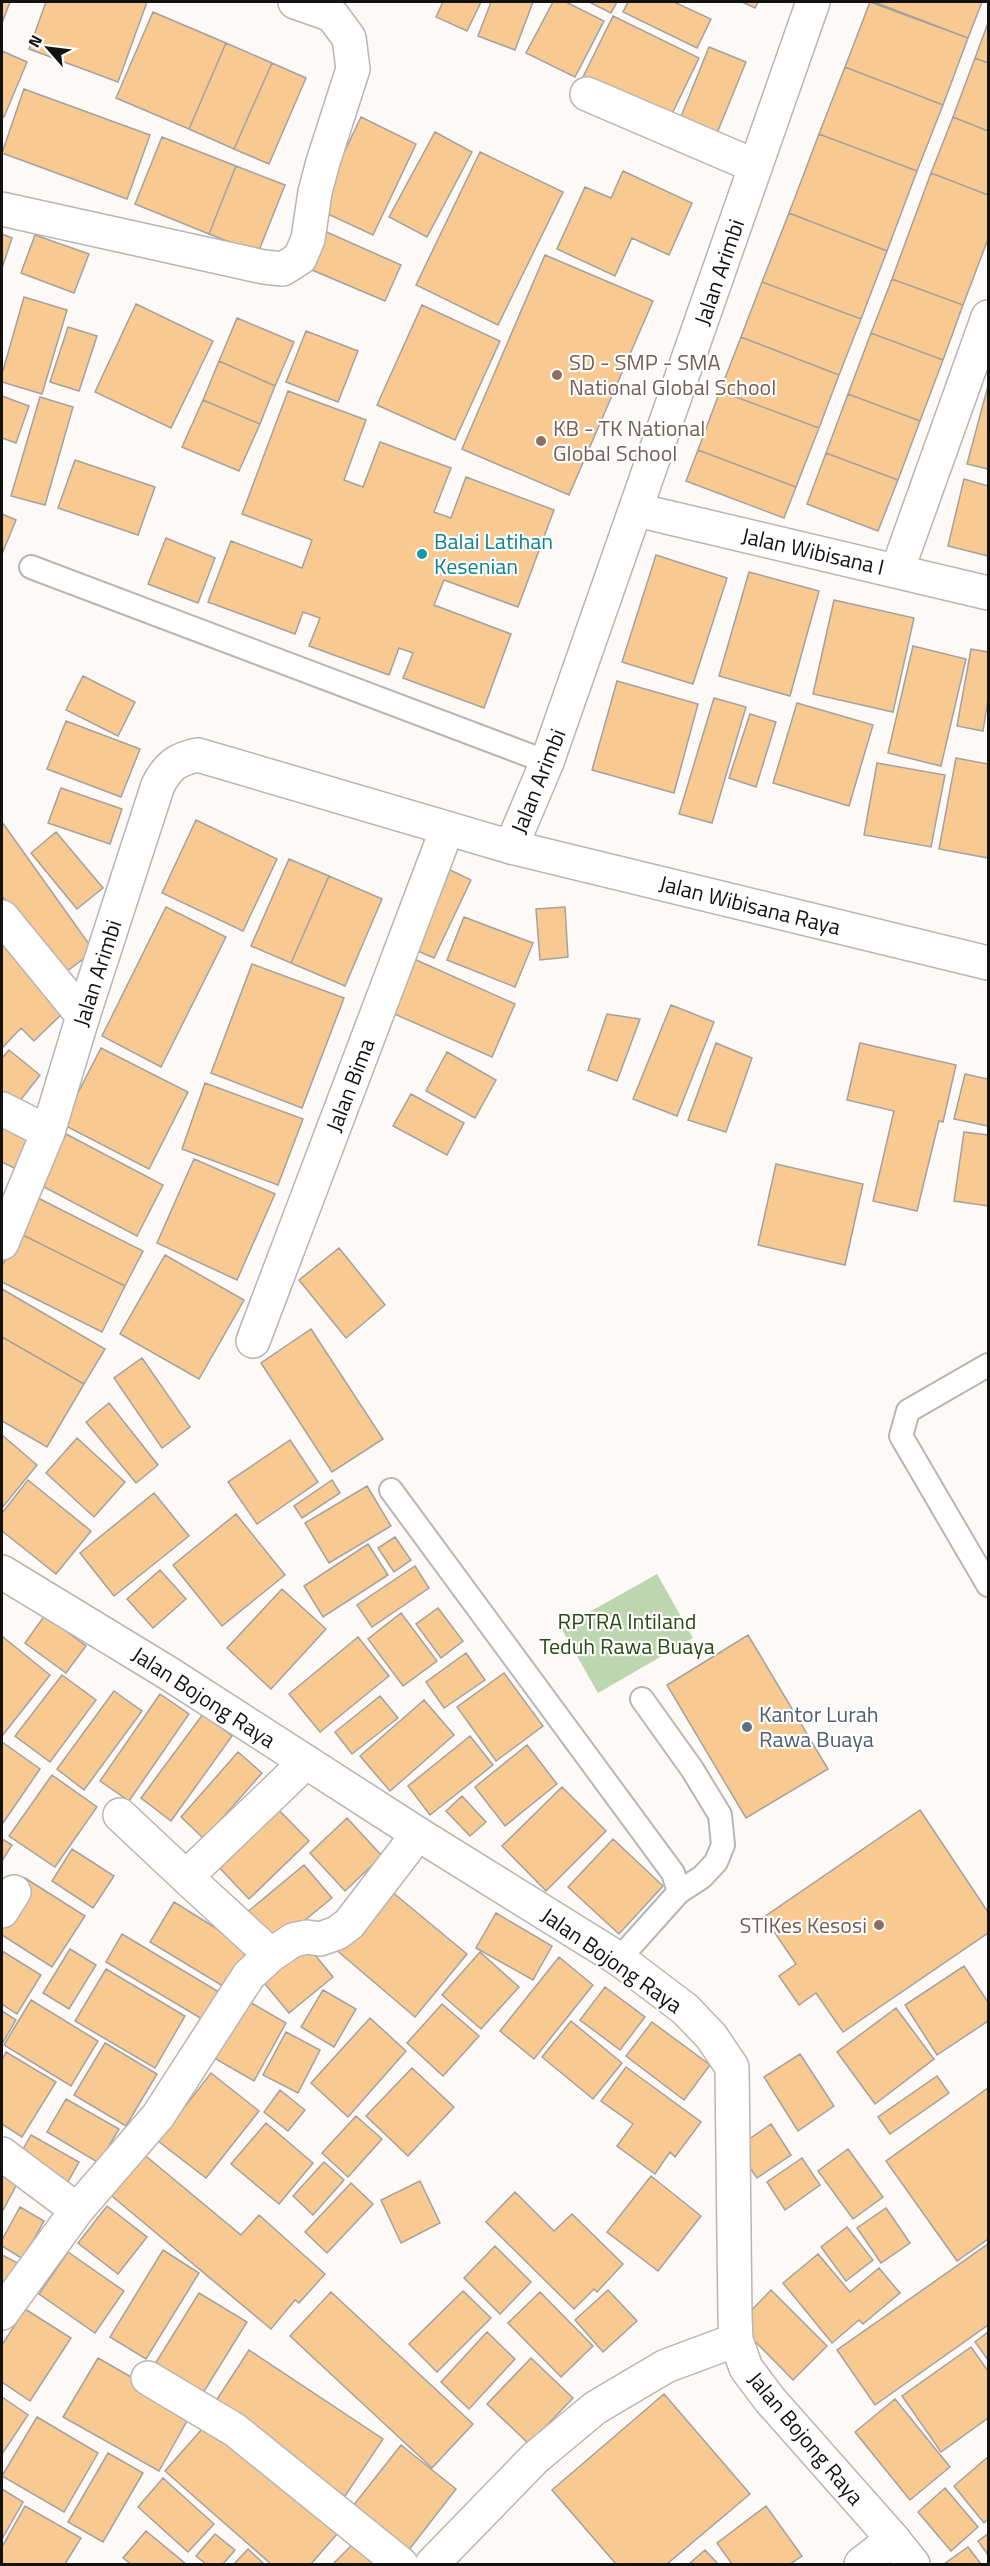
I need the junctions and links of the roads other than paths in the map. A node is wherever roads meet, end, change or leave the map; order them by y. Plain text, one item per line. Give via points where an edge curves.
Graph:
1 (295, 2) edge
2 (813, 2) edge
3 (587, 94) dead end
4 (755, 166) junction
5 (2, 209) edge
6 (988, 317) edge
7 (979, 373) edge
8 (637, 510) junction
9 (31, 567) dead end
10 (897, 571) junction
11 (988, 593) edge
12 (547, 762) junction
13 (447, 829) junction
14 (511, 847) junction
15 (2, 917) edge
16 (988, 963) edge
17 (82, 1016) junction
18 (2, 1109) edge
19 (48, 1132) junction
20 (2, 1243) edge
21 (253, 1341) dead end
22 (988, 1365) edge
23 (391, 1490) dead end
24 (2, 1572) edge
25 (988, 1585) edge
26 (642, 1699) dead end
27 (306, 1762) junction
28 (120, 1815) dead end
29 (418, 1834) junction
30 (186, 1877) junction
31 (679, 1892) junction
32 (272, 1955) junction
33 (618, 1959) junction
34 (2, 2154) edge
35 (77, 2210) junction
36 (2, 2313) edge
37 (736, 2340) junction
38 (148, 2378) dead end
39 (893, 2539) junction
40 (401, 2565) edge
41 (432, 2565) edge
42 (861, 2565) edge
43 (913, 2565) edge

1 - 5 street via 332,15 349,38 353,69 315,192 308,239 300,258 283,268 264,267
2 - 4 street, Jalan Arimbi
3 - 4 street
4 - 8 street, Jalan Arimbi
6 - 7 street
7 - 10 street
8 - 10 street, Jalan Wibisana I
8 - 12 street, Jalan Arimbi
9 - 12 lane
10 - 11 street, Jalan Wibisana I
12 - 14 street, Jalan Arimbi
13 - 14 street, Jalan Arimbi
13 - 17 street, Jalan Arimbi via 198,755 180,759 166,770 158,785
13 - 21 street, Jalan Bima
14 - 16 street, Jalan Wibisana Raya
15 - 17 street
17 - 19 street, Jalan Arimbi
18 - 19 street
19 - 20 street, Jalan Arimbi
22 - 25 lane via 908,1412 901,1436
23 - 31 lane via 653,1845 673,1873
24 - 27 street, Jalan Bojong Raya
26 - 31 lane via 720,1815 723,1845 716,1862
27 - 29 street, Jalan Bojong Raya
27 - 30 street
28 - 30 street
29 - 32 street via 349,1924 320,1939 293,1940
29 - 33 street, Jalan Bojong Raya
30 - 32 street
31 - 33 lane
32 - 35 street via 249,1975 158,2116
33 - 37 street, Jalan Bojong Raya via 685,2010 711,2036 732,2067
34 - 35 street
35 - 36 street
37 - 39 street, Jalan Bojong Raya via 746,2368 770,2400
37 - 41 street via 666,2366 596,2408 535,2458
38 - 40 street via 235,2430
39 - 42 street
39 - 43 street, Jalan Bojong Raya

